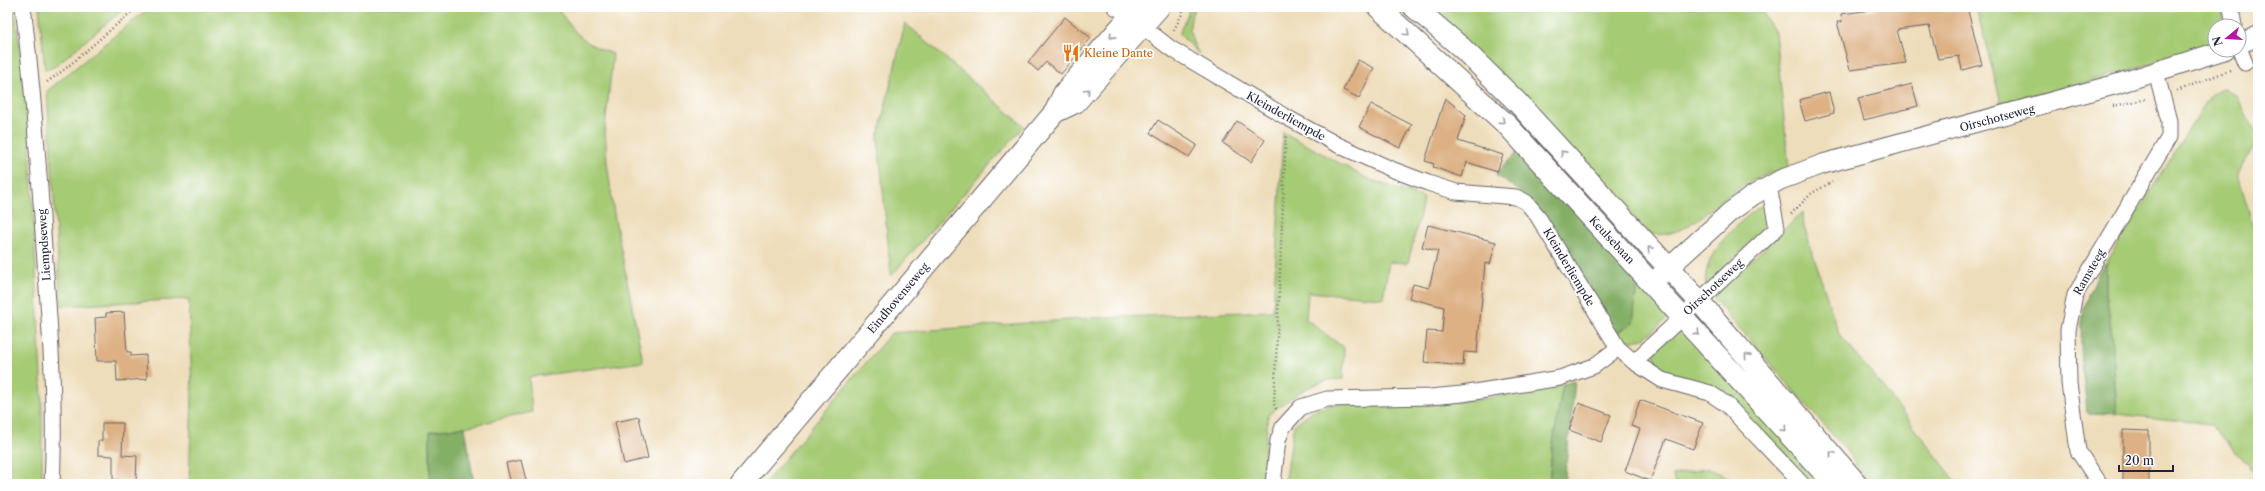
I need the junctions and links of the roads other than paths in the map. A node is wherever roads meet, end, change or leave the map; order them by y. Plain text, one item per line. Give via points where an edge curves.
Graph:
1 (24, 7) edge
2 (1159, 7) edge
3 (1378, 7) edge
4 (1414, 7) edge
5 (2231, 7) edge
6 (1131, 14) edge
7 (2233, 18) edge
8 (2258, 36) edge
9 (2247, 41) edge
10 (2207, 56) edge
11 (2243, 58) edge
12 (2245, 64) road end
13 (2156, 72) junction
14 (1769, 186) junction
15 (1668, 268) junction
16 (1652, 283) junction
17 (1698, 300) junction
18 (1682, 316) junction
19 (1618, 348) junction
20 (1634, 362) junction
21 (52, 484) edge
22 (741, 484) edge
23 (1273, 484) edge
24 (1802, 484) edge
25 (1834, 484) edge
26 (1857, 484) edge
27 (2100, 484) edge

1 - 21 street, Liempdseweg via 34,91 51,364
2 - 6 main road, Eindhovenseweg
3 -> 16 main road, Keulsebaan via 1508,126
15 -> 4 main road, Keulsebaan via 1517,102 1462,48
5 - 7 street
6 - 19 street, Kleinderliempde via 1164,43 1212,74 1338,144 1428,183 1456,192 1516,197 1526,202 1537,214
6 - 22 main road, Eindhovenseweg via 1081,98 1067,108 1055,112
8 - 9 street
10 - 13 street, Oirschotseweg
11 - 12 street
13 - 14 street, Oirschotseweg via 1823,164
13 - 27 street, Ramsteeg via 2169,121 2169,137 2074,295 2068,330 2069,383 2078,451
14 - 15 street, Oirschotseweg via 1730,212
14 - 17 street, Oirschotseweg via 1777,228
15 - 16 street, Oirschotseweg
15 - 17 main road, Keulsebaan
16 - 18 main road, Keulsebaan
17 - 18 street, Oirschotseweg
26 -> 17 main road, Keulsebaan
18 - 20 street, Oirschotseweg
18 -> 25 main road, Keulsebaan
19 - 20 street
19 - 23 street via 1594,366 1560,378 1430,397 1327,399 1301,407 1284,427 1278,440
20 - 24 street via 1662,380 1710,393 1727,405

